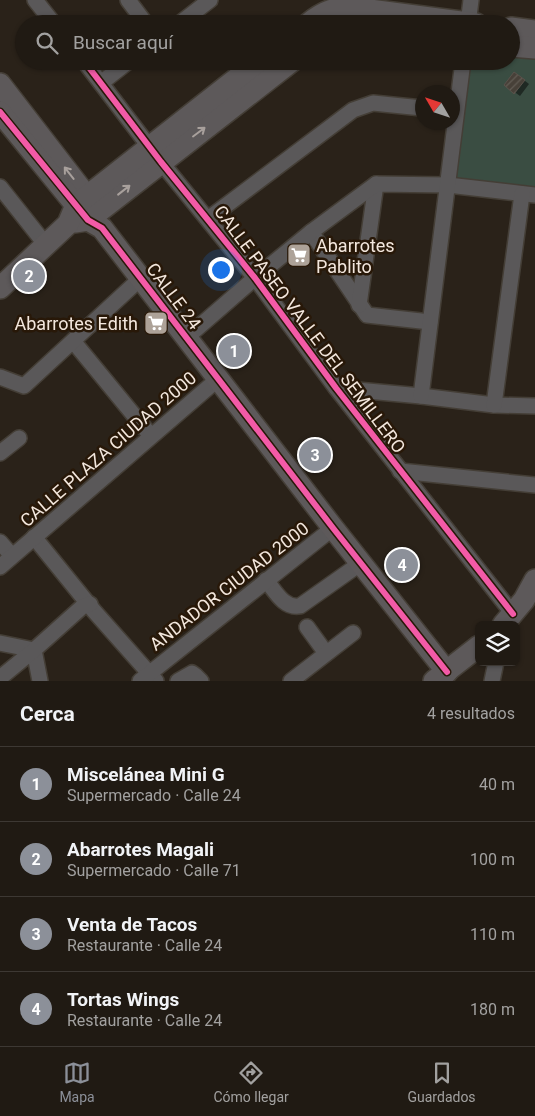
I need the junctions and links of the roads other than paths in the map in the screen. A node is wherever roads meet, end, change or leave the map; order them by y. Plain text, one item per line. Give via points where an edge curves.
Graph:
1 (35, 0) edge
2 (128, 0) edge
3 (210, 0) edge
4 (471, 0) edge
5 (47, 15) edge
6 (139, 15) edge
7 (190, 15) edge
8 (319, 15) edge
9 (409, 15) edge
10 (471, 15) edge
11 (520, 29) edge
12 (535, 31) edge
13 (520, 47) edge
14 (535, 48) edge
15 (91, 70) edge
16 (118, 70) edge
17 (249, 70) edge
18 (279, 70) edge
19 (462, 70) edge
20 (101, 83) junction
21 (0, 84) edge
22 (459, 85) edge
23 (415, 107) edge
24 (0, 112) edge
25 (453, 130) edge
26 (155, 154) junction
27 (376, 184) junction
28 (448, 185) junction
29 (0, 187) edge
30 (528, 195) edge
31 (87, 214) junction
32 (208, 219) junction
33 (311, 232) junction
34 (46, 245) junction
35 (141, 278) junction
36 (255, 278) junction
37 (0, 288) edge
38 (359, 306) junction
39 (430, 322) junction
40 (186, 338) junction
41 (73, 341) junction
42 (0, 378) edge
43 (218, 379) junction
44 (336, 388) junction
45 (421, 396) junction
46 (494, 405) junction
47 (535, 406) edge
48 (151, 436) junction
49 (19, 438) dead end
50 (0, 453) edge
51 (400, 471) junction
52 (535, 485) edge
53 (333, 528) junction
54 (34, 537) junction
55 (0, 542) edge
56 (12, 556) junction
57 (361, 563) junction
58 (0, 567) edge
59 (266, 580) junction
60 (535, 580) edge
61 (90, 604) junction
62 (506, 621) edge
63 (508, 621) edge
64 (307, 627) dead end
65 (353, 633) dead end
66 (0, 643) edge
67 (475, 649) edge
68 (34, 650) junction
69 (324, 655) junction
70 (495, 666) edge
71 (440, 676) edge
72 (0, 678) edge
73 (148, 678) edge
74 (40, 681) edge
75 (178, 681) edge
76 (201, 681) edge
77 (291, 681) edge
78 (492, 681) edge

1 - 5 street
2 - 6 street
3 - 7 street
4 - 10 street
8 - 9 street via 338,8 355,8
11 - 12 street
13 - 14 street
15 - 20 street, CALLE PASEO VALLE DEL SEMILLERO
16 - 20 street
17 - 26 street
26 -> 18 street
19 - 22 street
20 - 26 street, CALLE PASEO VALLE DEL SEMILLERO
31 -> 21 street, CALLE 24
23 - 32 street via 373,103 352,110
24 - 31 street, CALLE 24
25 - 28 street
26 - 31 street
26 - 32 street, CALLE PASEO VALLE DEL SEMILLERO
27 - 28 street
27 - 33 street
27 - 38 street
28 - 30 street
28 - 39 street
29 - 34 street
30 - 46 street
31 - 34 street
31 - 35 street, CALLE 24
32 - 36 street, CALLE PASEO VALLE DEL SEMILLERO
33 - 36 street
33 - 38 street
34 - 37 street
35 - 40 street, CALLE 24
35 - 41 street
36 - 40 street
36 - 44 street, CALLE PASEO VALLE DEL SEMILLERO
38 - 39 street via 367,315
39 - 45 street
40 - 43 street, CALLE 24
41 - 42 street via 24,386
41 - 48 street
43 - 48 street, CALLE PLAZA CIUDAD 2000
43 - 53 street, CALLE 24
44 - 45 street
44 - 51 street, CALLE PASEO VALLE DEL SEMILLERO
45 - 46 street
46 - 47 street
48 - 54 street, CALLE PLAZA CIUDAD 2000
49 - 50 street
51 - 52 street
51 - 62 street, CALLE PASEO VALLE DEL SEMILLERO
53 - 57 street, CALLE 24
53 - 59 street, ANDADOR CIUDAD 2000
54 - 56 street, CALLE PLAZA CIUDAD 2000
54 - 61 street, ANDADOR CIUDAD 2000
55 - 56 street
56 - 58 street, CALLE PLAZA CIUDAD 2000
57 - 59 street via 300,606 292,608
57 - 71 street, CALLE 24
59 - 73 street, ANDADOR CIUDAD 2000
60 - 63 street
61 - 68 street via 82,607
61 - 73 street, ANDADOR CIUDAD 2000
64 - 69 street via 323,648
65 - 69 street
66 - 68 street
67 - 71 street
68 - 72 street
68 - 74 street
69 - 77 street
70 - 78 street
75 - 76 street via 192,673

